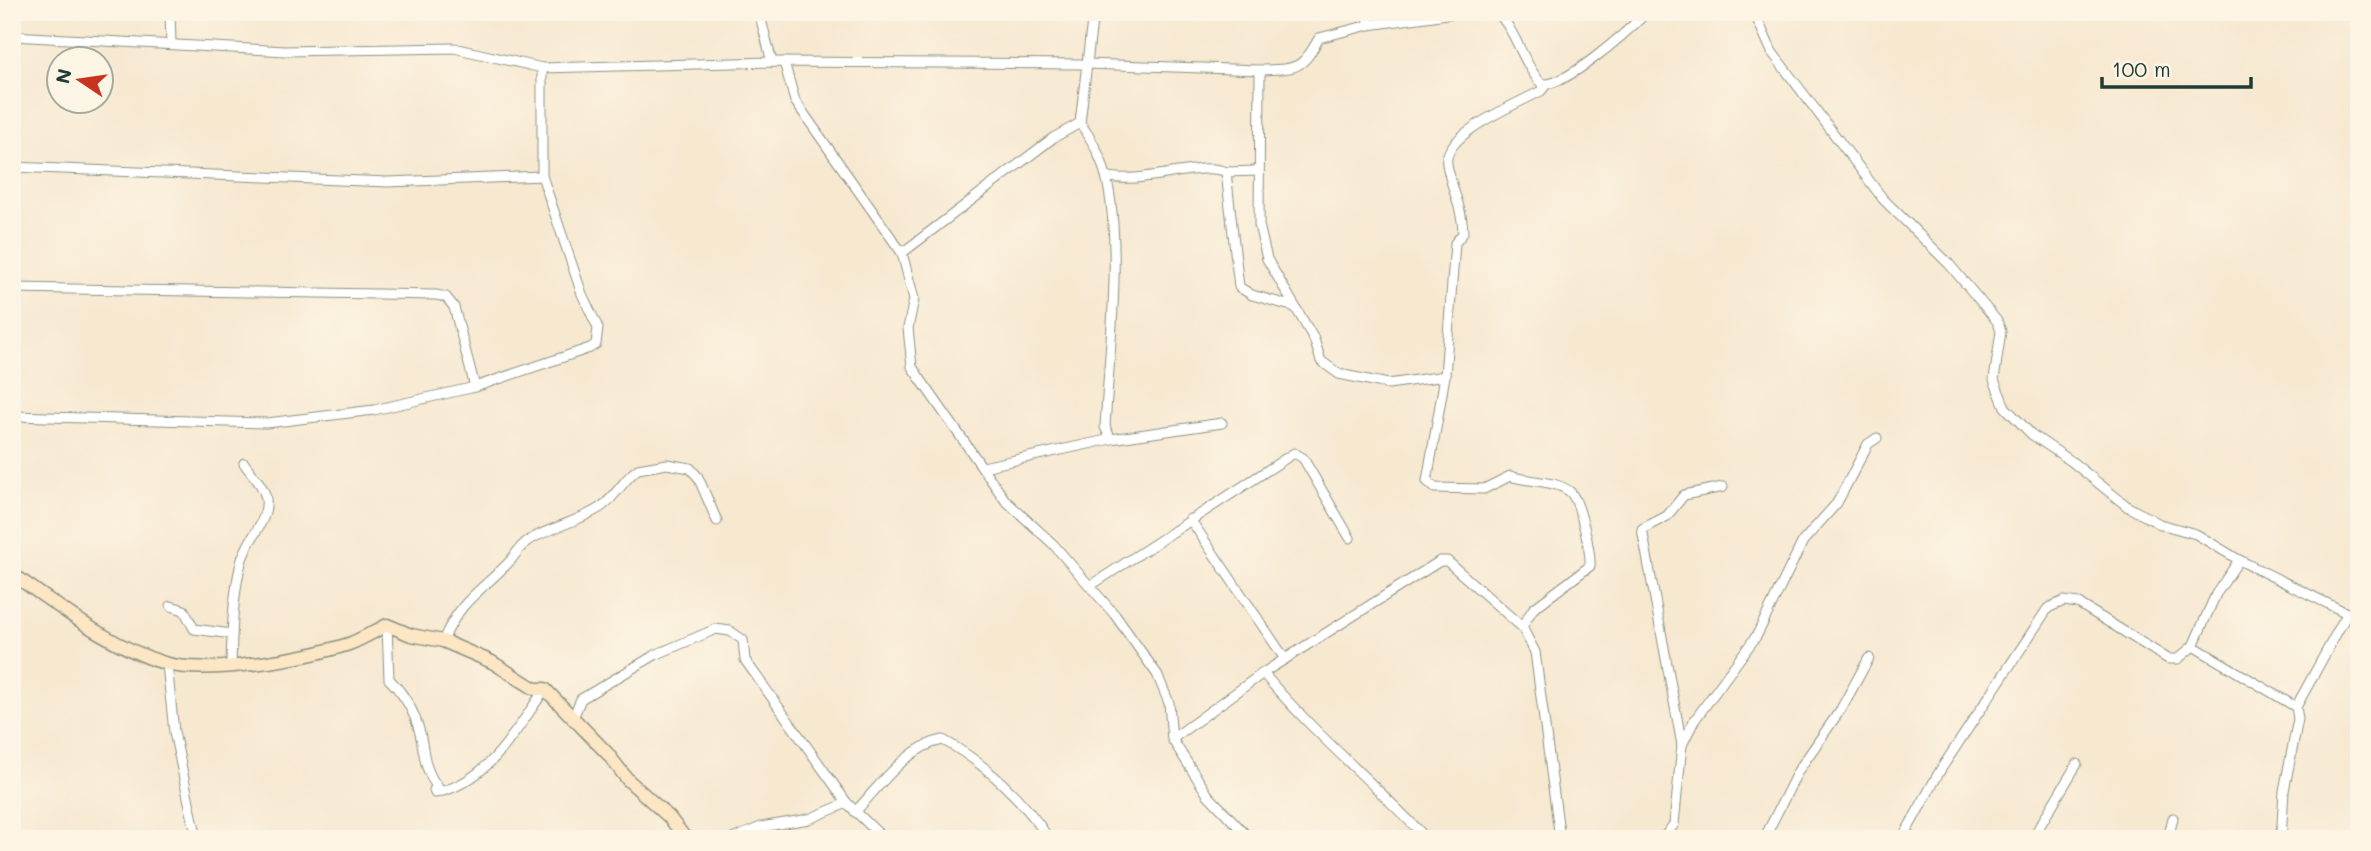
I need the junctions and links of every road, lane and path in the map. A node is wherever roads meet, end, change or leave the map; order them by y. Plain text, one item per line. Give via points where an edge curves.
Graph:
1 (170, 12) edge
2 (759, 12) edge
3 (1093, 12) edge
4 (1368, 12) edge
5 (1461, 12) edge
6 (1497, 12) edge
7 (1647, 12) edge
8 (1754, 12) edge
9 (1369, 25) junction
10 (12, 36) edge
11 (171, 44) junction
12 (772, 62) junction
13 (784, 62) junction
14 (1086, 64) junction
15 (542, 68) junction
16 (1260, 70) junction
17 (1545, 86) junction
18 (1080, 123) junction
19 (12, 167) edge
20 (1258, 172) junction
21 (1226, 173) junction
22 (542, 176) junction
23 (1106, 176) junction
24 (902, 253) junction
25 (12, 288) edge
26 (1295, 307) junction
27 (1445, 376) junction
28 (475, 387) junction
29 (12, 416) edge
30 (1222, 423) dead end
31 (1877, 438) dead end
32 (1111, 439) junction
33 (244, 463) dead end
34 (983, 467) junction
35 (1723, 487) dead end
36 (1190, 519) junction
37 (717, 521) dead end
38 (1350, 538) dead end
39 (2239, 560) junction
40 (15, 579) edge
41 (1090, 586) junction
42 (171, 606) dead end
43 (2347, 614) junction
44 (2359, 619) edge
45 (387, 625) junction
46 (1522, 627) junction
47 (232, 634) junction
48 (443, 641) junction
49 (2193, 646) junction
50 (1869, 658) dead end
51 (1285, 659) junction
52 (166, 664) junction
53 (231, 664) junction
54 (1263, 673) junction
55 (545, 689) junction
56 (2296, 707) junction
57 (572, 720) junction
58 (1172, 739) junction
59 (1682, 746) junction
60 (2077, 764) dead end
61 (846, 803) junction
62 (855, 812) junction
63 (2174, 818) dead end
64 (197, 839) edge
65 (686, 839) edge
66 (732, 839) edge
67 (884, 839) edge
68 (1049, 839) edge
69 (1250, 839) edge
70 (1427, 839) edge
71 (1560, 839) edge
72 (1663, 839) edge
73 (1764, 839) edge
74 (1902, 839) edge
75 (2032, 839) edge
76 (2168, 839) edge
77 (2281, 839) edge

1 - 11 street
2 - 12 street
3 - 14 street
4 - 9 street
5 - 9 street
6 - 17 street
7 - 17 street via 1569,77
8 - 39 street via 1772,52 1883,199 1949,264 1997,321 2001,331 1993,380 2004,407 2031,434 2128,507 2160,524 2196,534
9 - 16 street via 1319,38 1305,62 1286,69
10 - 11 street
11 - 15 street via 285,51 454,48
12 - 13 street
12 - 15 street
13 - 14 street
13 - 24 street via 801,111
14 - 16 street
14 - 18 street
15 - 22 street
16 - 20 street
17 - 27 street via 1465,132 1451,147 1447,161 1463,233 1455,243
18 - 23 street via 1094,143
18 - 24 street via 1053,138
19 - 22 street via 388,182
20 - 21 street
20 - 26 street via 1259,225 1267,259
21 - 23 street via 1121,180
21 - 26 street via 1239,287
22 - 28 street via 598,336 590,348
23 - 32 street via 1114,244 1105,426
24 - 34 street via 914,299 907,346 912,367
25 - 28 street via 446,297 454,307
26 - 27 street via 1321,360 1339,373 1388,384
27 - 46 street via 1427,481 1430,485 1484,489 1510,476 1564,489 1574,498 1590,566 1533,609
28 - 29 street via 374,410 267,423
30 - 32 street
31 - 59 street via 1868,444 1837,503 1803,541 1757,635 1694,721
32 - 34 street
33 - 47 street via 262,487 265,509 241,563
34 - 41 street via 1005,500
35 - 59 street via 1684,495 1667,516 1642,529
36 - 38 street via 1294,453 1303,458
36 - 41 street
36 - 51 street
37 - 48 street via 690,468 667,464 638,468 592,513 521,546 475,590
39 - 43 street
39 - 49 street via 2216,594
40 - 52 main road via 103,634
41 - 58 street via 1157,674 1169,703
42 - 47 street via 184,610 194,629
43 - 44 street
43 - 56 street
45 - 48 main road
45 - 53 main road via 350,643 270,661
45 - 55 street via 389,678 407,697 423,759 439,789 435,793 475,776 499,755
46 - 51 street via 1454,564 1440,561
46 - 71 street via 1535,652
47 - 53 street
48 - 55 main road via 492,662 535,689
49 - 56 street
49 - 74 street via 2178,659 2168,659 2078,603 2064,601 2048,608 1941,769
50 - 73 street via 1798,771
51 - 54 street
52 - 53 main road
52 - 64 street via 174,732
54 - 58 street
54 - 70 street via 1295,712
55 - 57 main road
56 - 77 street via 2296,738 2284,791
57 - 61 street via 581,699 625,672 716,629 730,631 743,640 744,660
57 - 65 main road
58 - 69 street via 1208,795
59 - 72 street via 1674,824
60 - 75 street
61 - 62 street
61 - 66 street via 809,819 770,825
62 - 67 street
62 - 68 street via 911,754 943,740 989,773
63 - 76 street

